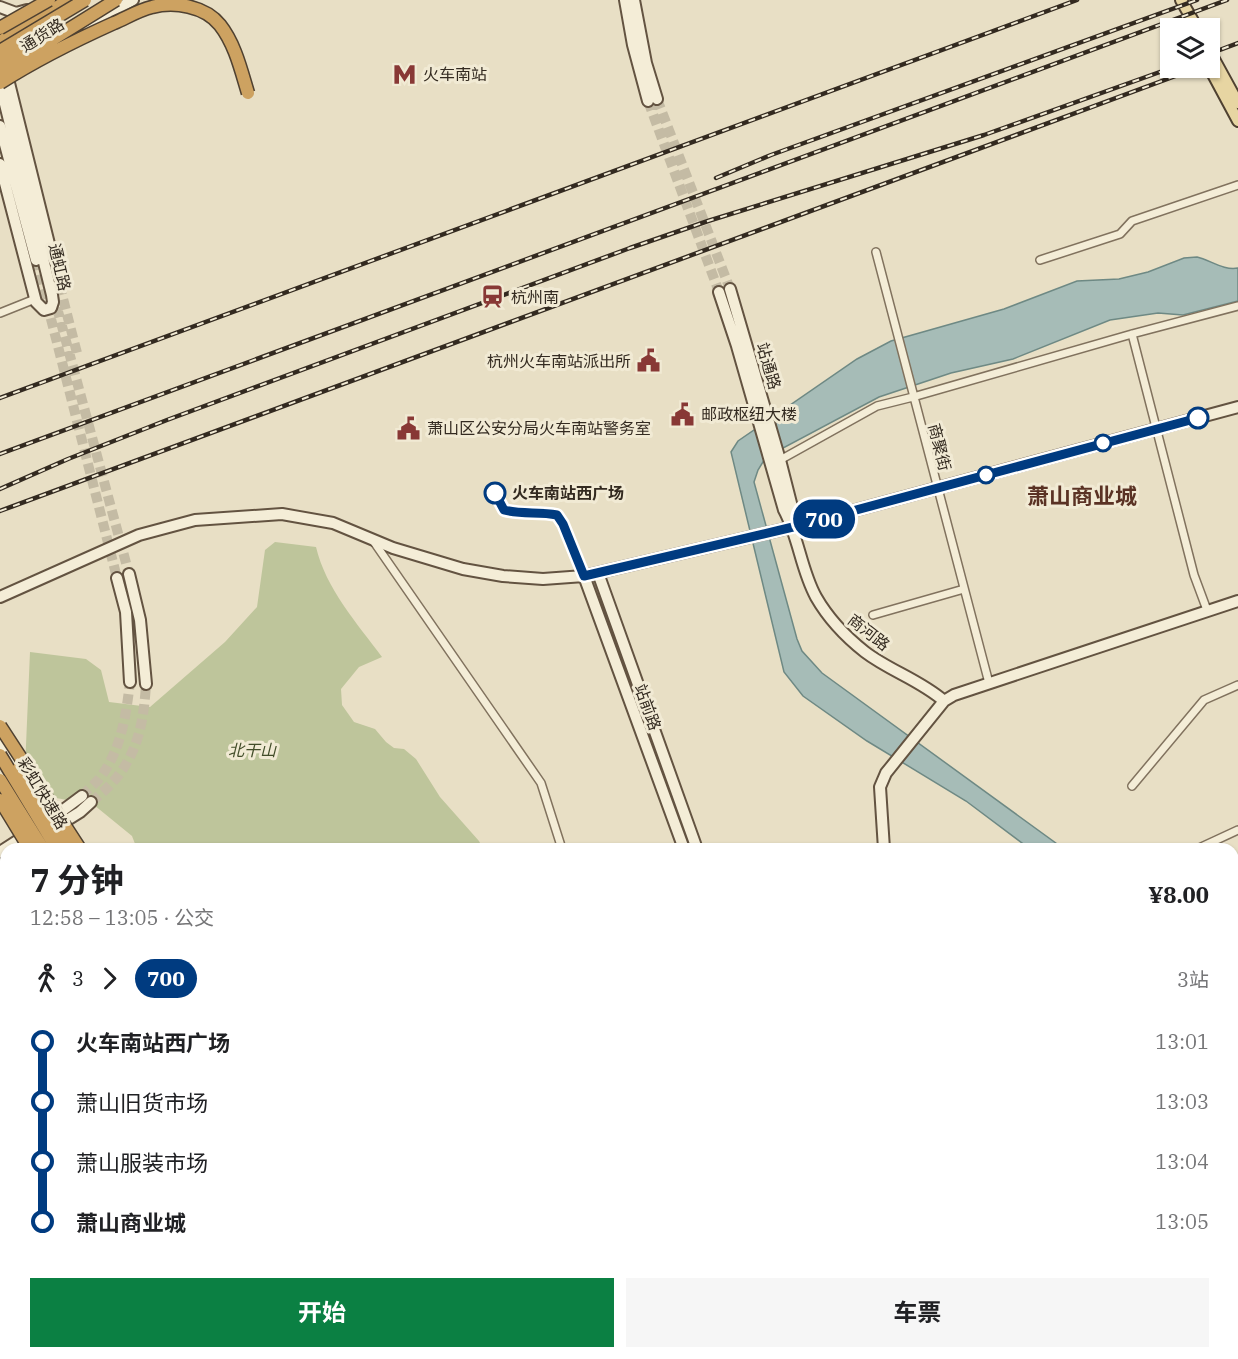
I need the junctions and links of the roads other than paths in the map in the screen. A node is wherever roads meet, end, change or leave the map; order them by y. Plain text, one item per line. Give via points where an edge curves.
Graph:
1 (49, 0) edge
2 (59, 0) edge
3 (69, 0) edge
4 (86, 0) edge
5 (110, 0) edge
6 (116, 0) edge
7 (133, 0) edge
8 (625, 0) edge
9 (634, 0) edge
10 (1174, 0) edge
11 (1181, 0) edge
12 (0, 7) edge
13 (1184, 18) edge
14 (1191, 18) edge
15 (0, 28) edge
16 (0, 40) edge
17 (0, 49) edge
18 (0, 62) edge
19 (1220, 70) edge
20 (2, 78) edge
21 (1215, 78) edge
22 (248, 93) dead end
23 (1238, 103) edge
24 (1238, 122) edge
25 (0, 126) edge
26 (0, 164) edge
27 (1238, 185) edge
28 (876, 252) dead end
29 (52, 256) tunnel mouth
30 (36, 260) tunnel mouth
31 (1040, 260) dead end
32 (724, 290) tunnel mouth
33 (35, 299) junction
34 (1238, 306) edge
35 (0, 313) edge
36 (1132, 334) junction
37 (913, 397) junction
38 (1238, 407) edge
39 (1157, 428) junction
40 (775, 462) junction
41 (937, 488) junction
42 (793, 527) junction
43 (372, 540) junction
44 (598, 573) junction
45 (131, 574) tunnel mouth
46 (584, 576) junction
47 (117, 578) tunnel mouth
48 (964, 589) junction
49 (0, 597) edge
50 (1238, 601) edge
51 (1208, 610) junction
52 (873, 615) dead end
53 (130, 682) tunnel mouth
54 (989, 683) junction
55 (146, 684) tunnel mouth
56 (1238, 685) edge
57 (944, 701) junction
58 (0, 726) edge
59 (0, 736) edge
60 (0, 744) edge
61 (0, 755) edge
62 (0, 780) edge
63 (1132, 786) dead end
64 (0, 789) edge
65 (87, 799) tunnel mouth
66 (0, 800) edge
67 (0, 815) edge
68 (49, 825) junction
69 (1238, 830) edge
70 (17, 843) edge
71 (31, 843) edge
72 (39, 843) edge
73 (53, 843) edge
74 (62, 843) edge
75 (63, 843) edge
76 (76, 843) edge
77 (560, 843) edge
78 (682, 843) edge
79 (695, 843) edge
80 (884, 843) edge
81 (1210, 843) edge

1 - 15 highway, bridge
2 - 12 main road via 16,13
2 - 16 main road, 通货路
3 - 16 highway
4 - 17 highway, bridge
5 - 18 highway, bridge
6 - 20 highway, bridge
7 - 20 main road, 通货路
8 - 9 main road via 633,45 652,100
10 - 13 main road
11 - 14 main road
17 - 20 main road, 通虹路
19 - 23 main road
20 - 22 highway, bridge via 152,7 179,5 202,11 219,24 235,51
20 - 29 main road, 通虹路
20 - 33 main road, 通虹路 via 3,96 52,295 51,308 44,310
21 - 24 main road
25 - 30 main road, 通虹路
26 - 33 main road, 通虹路
27 - 31 street via 1132,220 1120,234
28 - 37 street, 商聚街
32 - 40 main road, 站通路
33 - 35 street
34 - 36 street
36 - 37 street
36 - 39 street
37 - 40 street via 877,406
37 - 41 street, 商聚街
38 - 39 main road
39 - 41 main road
39 - 51 street via 1194,575
40 - 42 main road, 站通路 via 792,507
41 - 42 main road
41 - 48 street, 商聚街
42 - 44 main road
42 - 57 main road, 商河路 via 816,597 838,628 866,653
43 - 46 main road via 428,560 503,576
43 - 49 main road via 333,523 282,514 195,520 139,535
43 - 77 street via 541,783
44 - 46 main road
44 - 79 main road
45 - 55 main road
46 - 78 main road, 站前路
47 - 53 main road via 126,612
48 - 52 street
48 - 54 street, 商聚街
50 - 51 main road
51 - 54 main road
54 - 57 main road
56 - 63 street via 1204,700
57 - 80 main road via 886,773 880,787
58 - 76 highway, bridge
59 - 75 highway, bridge
60 - 68 main road
61 - 73 highway, 彩虹快速路, bridge
62 - 72 highway, 彩虹快速路, bridge
64 - 71 main road
65 - 68 main road
66 - 71 highway, bridge
67 - 70 highway
68 - 71 main road
68 - 74 main road
69 - 81 street

